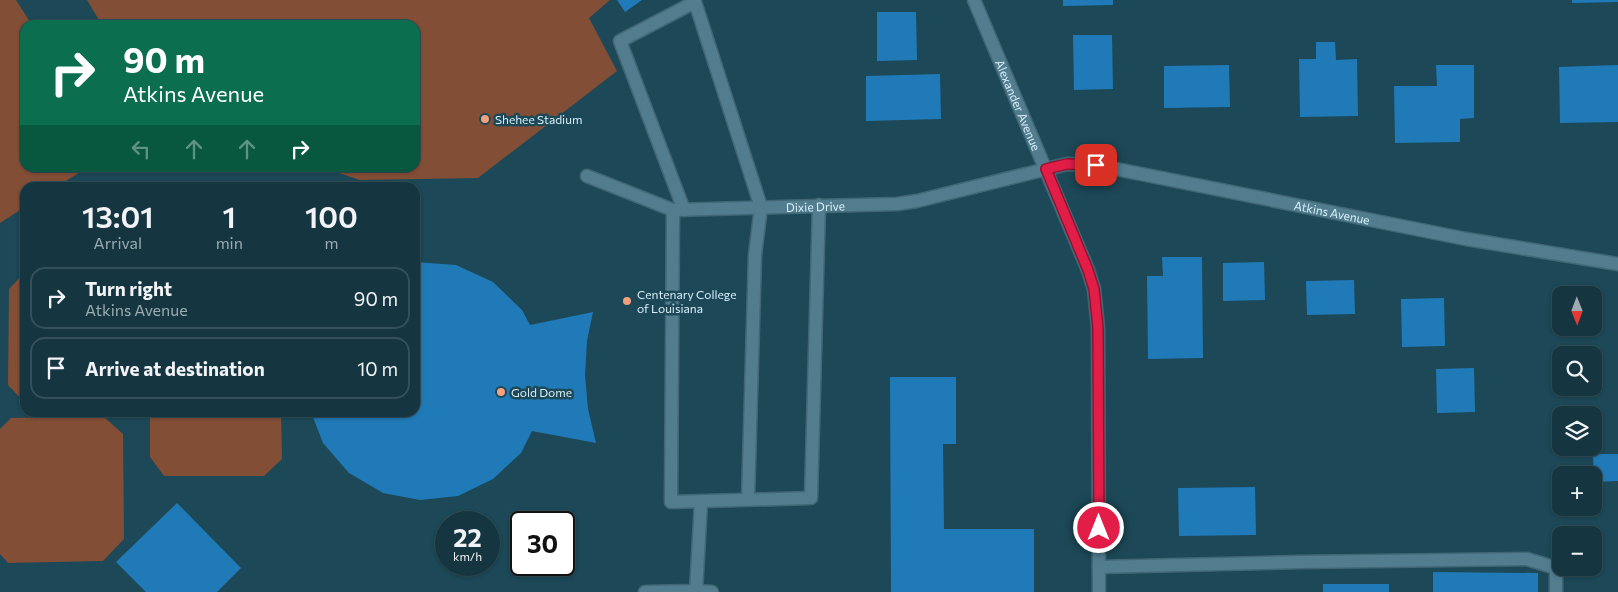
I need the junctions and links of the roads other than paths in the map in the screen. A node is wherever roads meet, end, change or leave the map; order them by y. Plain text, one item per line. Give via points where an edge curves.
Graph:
1 (974, 0) edge
2 (1046, 169) junction
3 (587, 176) dead end
4 (819, 205) junction
5 (761, 207) junction
6 (679, 210) junction
7 (1618, 264) edge
8 (748, 499) junction
9 (701, 502) junction
10 (1099, 567) junction
11 (696, 591) edge
12 (645, 592) edge
13 (712, 592) edge
14 (1099, 592) edge
15 (1556, 592) edge

1 - 2 street, Alexander Avenue
2 - 4 street, Dixie Drive via 917,201
2 - 7 street, Atkins Avenue via 1067,164 1096,165 1466,238
2 - 10 street, Alexander Avenue via 1094,289 1098,328
3 - 6 street, Dixie Drive
4 - 5 street, Dixie Drive
4 - 8 street via 811,498
5 - 6 street, Dixie Drive
5 - 6 street via 695,2 620,41
5 - 8 street via 755,255
6 - 9 street via 671,502
8 - 9 street
9 - 11 street
10 - 14 street, Alexander Avenue
10 - 15 street via 1527,559 1556,568
11 - 12 street
11 - 13 street

